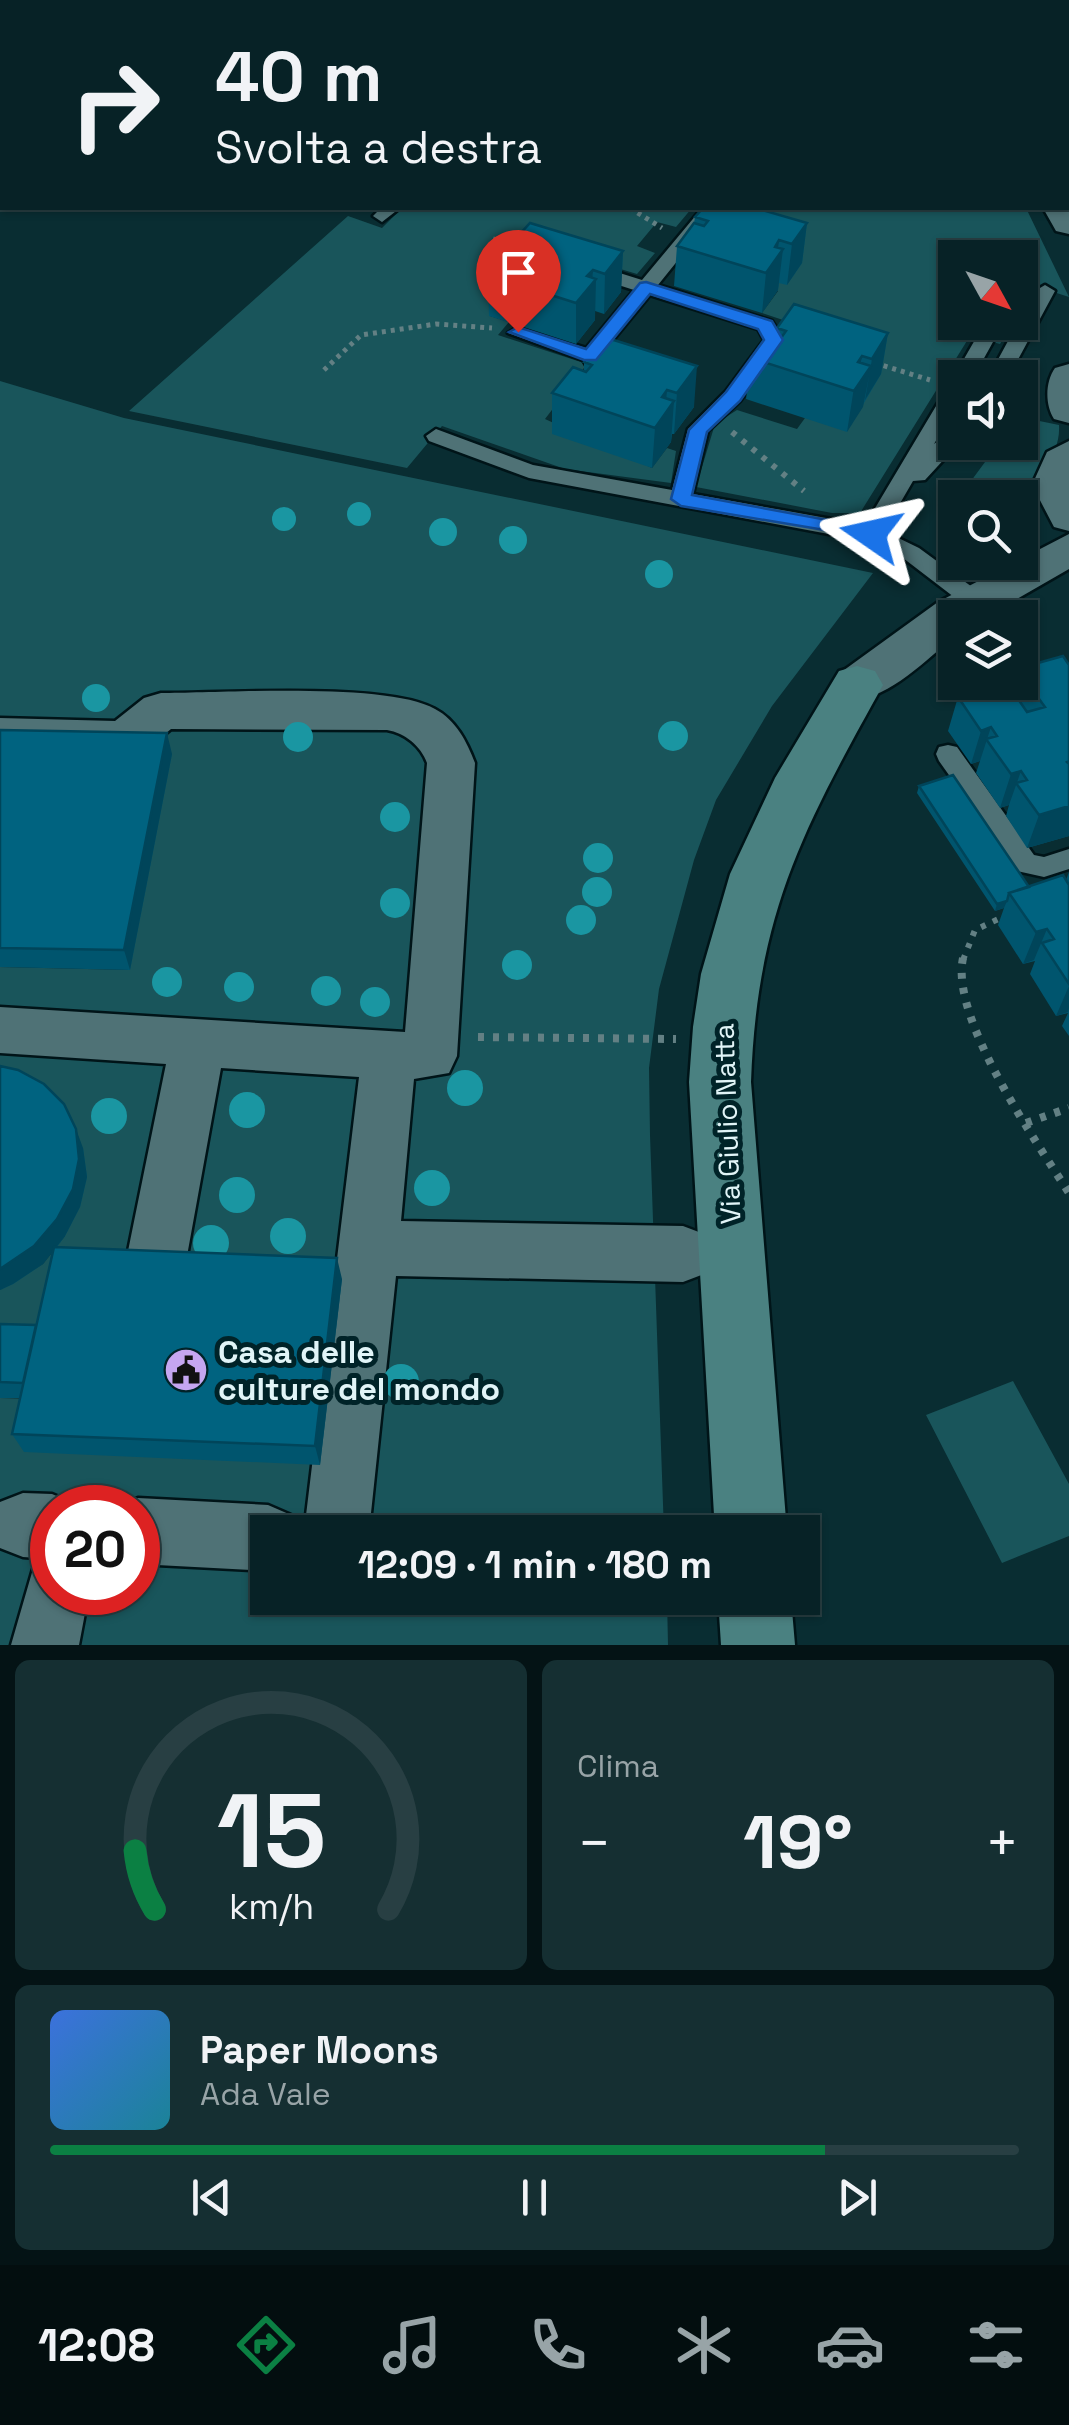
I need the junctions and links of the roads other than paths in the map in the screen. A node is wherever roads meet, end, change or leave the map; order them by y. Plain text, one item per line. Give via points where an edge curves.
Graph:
1 (955, 0) edge
2 (972, 0) edge
3 (709, 210) edge
4 (591, 270) edge
5 (646, 287) junction
6 (1045, 292) dead end
7 (518, 332) edge
8 (983, 342) dead end
9 (590, 356) junction
10 (972, 360) edge
11 (1008, 360) edge
12 (587, 378) edge
13 (1069, 378) edge
14 (938, 404) edge
15 (1069, 410) edge
16 (436, 436) dead end
17 (938, 453) edge
18 (1069, 455) edge
19 (681, 499) junction
20 (892, 500) junction
21 (1066, 524) edge
22 (1038, 533) edge
23 (871, 534) junction
24 (967, 581) edge
25 (857, 686) joint
26 (0, 736) edge
27 (948, 754) dead end
28 (1069, 859) edge
29 (0, 1030) edge
30 (198, 1043) junction
31 (411, 1046) junction
32 (369, 1248) junction
33 (683, 1254) dead end
34 (157, 1256) edge
35 (339, 1515) edge
36 (750, 1515) edge
37 (160, 1532) edge
38 (250, 1537) edge
39 (51, 1615) edge
40 (756, 1615) edge
41 (45, 1645) edge
42 (758, 1645) edge

1 - 2 street
3 - 5 lane
4 - 5 lane
5 - 9 lane
5 - 19 lane via 765,325 774,340 698,430
6 - 11 lane
7 - 9 lane
8 - 10 lane
9 - 12 lane via 597,366
13 - 15 street
14 - 20 lane
16 - 19 lane via 530,470
17 - 20 lane
18 - 21 street via 1053,476
19 - 23 lane
20 - 23 lane
21 - 22 street
21 - 24 street, Via Giulio Natta
23 - 24 lane
24 - 25 street, Via Giulio Natta via 905,611 878,641
25 - 36 street, Via Giulio Natta via 800,774 770,837 742,913 720,1025
26 - 31 street via 125,740 160,712 405,713 434,733 451,763
27 - 28 lane via 1026,864 1044,867
29 - 30 street
30 - 31 street
30 - 34 street
31 - 32 street
32 - 33 street
32 - 35 street
37 - 38 street
39 - 41 street
40 - 42 street

